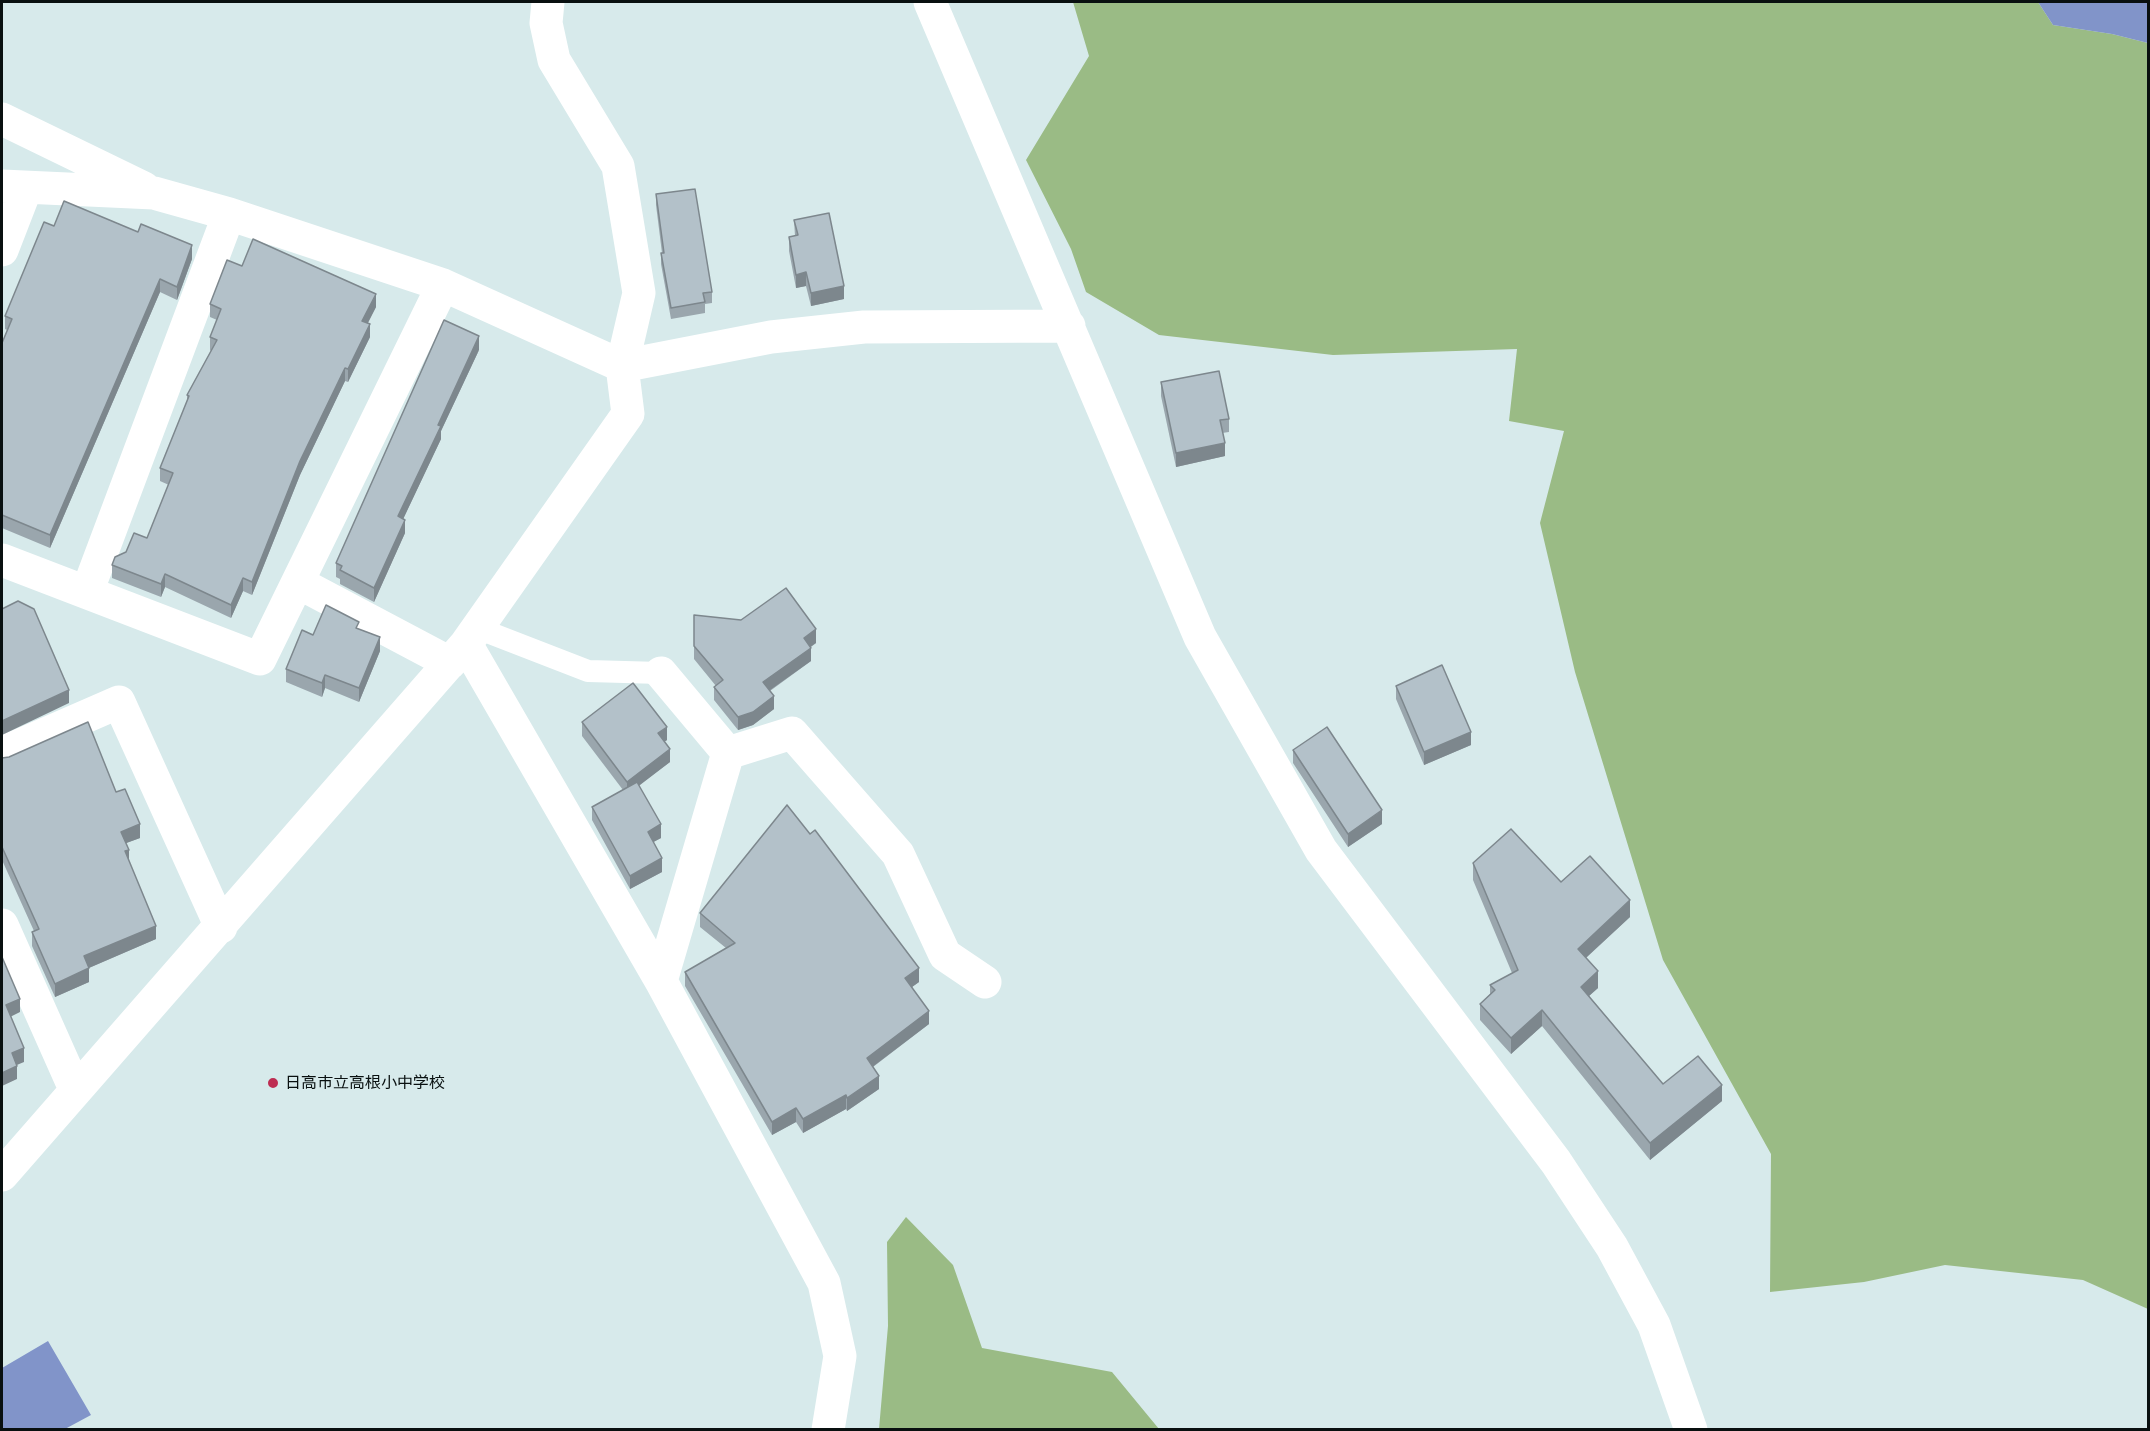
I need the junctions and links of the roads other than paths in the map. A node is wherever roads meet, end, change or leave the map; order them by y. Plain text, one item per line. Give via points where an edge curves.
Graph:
1 (548, 2) edge
2 (930, 2) edge
3 (2, 119) edge
4 (14, 187) edge
5 (154, 193) junction
6 (229, 214) junction
7 (2, 250) edge
8 (442, 285) junction
9 (1069, 326) junction
10 (622, 366) junction
11 (2, 560) edge
12 (299, 583) junction
13 (87, 592) junction
14 (464, 645) junction
15 (661, 673) joint
16 (2, 753) edge
17 (728, 753) junction
18 (2, 925) edge
19 (221, 927) junction
20 (661, 981) junction
21 (985, 982) dead end
22 (75, 1089) junction
23 (2, 1175) edge
24 (828, 1430) edge
25 (1691, 1430) edge

1 - 10 street via 546,23 554,60 618,166 639,293
2 - 9 street
3 - 5 street
4 - 5 street
4 - 7 street
5 - 6 street
6 - 8 street
6 - 13 street
8 - 10 street
8 - 12 street
9 - 10 street via 864,327 771,338
9 - 25 street via 1200,637 1239,708 1321,850 1556,1162 1612,1247 1654,1325
10 - 14 street via 628,414
11 - 13 street
12 - 13 street via 260,659
12 - 14 street
14 - 15 lane via 588,671
14 - 19 street
14 - 20 street
15 - 17 street
16 - 19 street via 119,702
17 - 20 street
17 - 21 street via 792,733 898,854 945,955
18 - 22 street
19 - 22 street
20 - 24 street via 824,1283 840,1356
22 - 23 street

